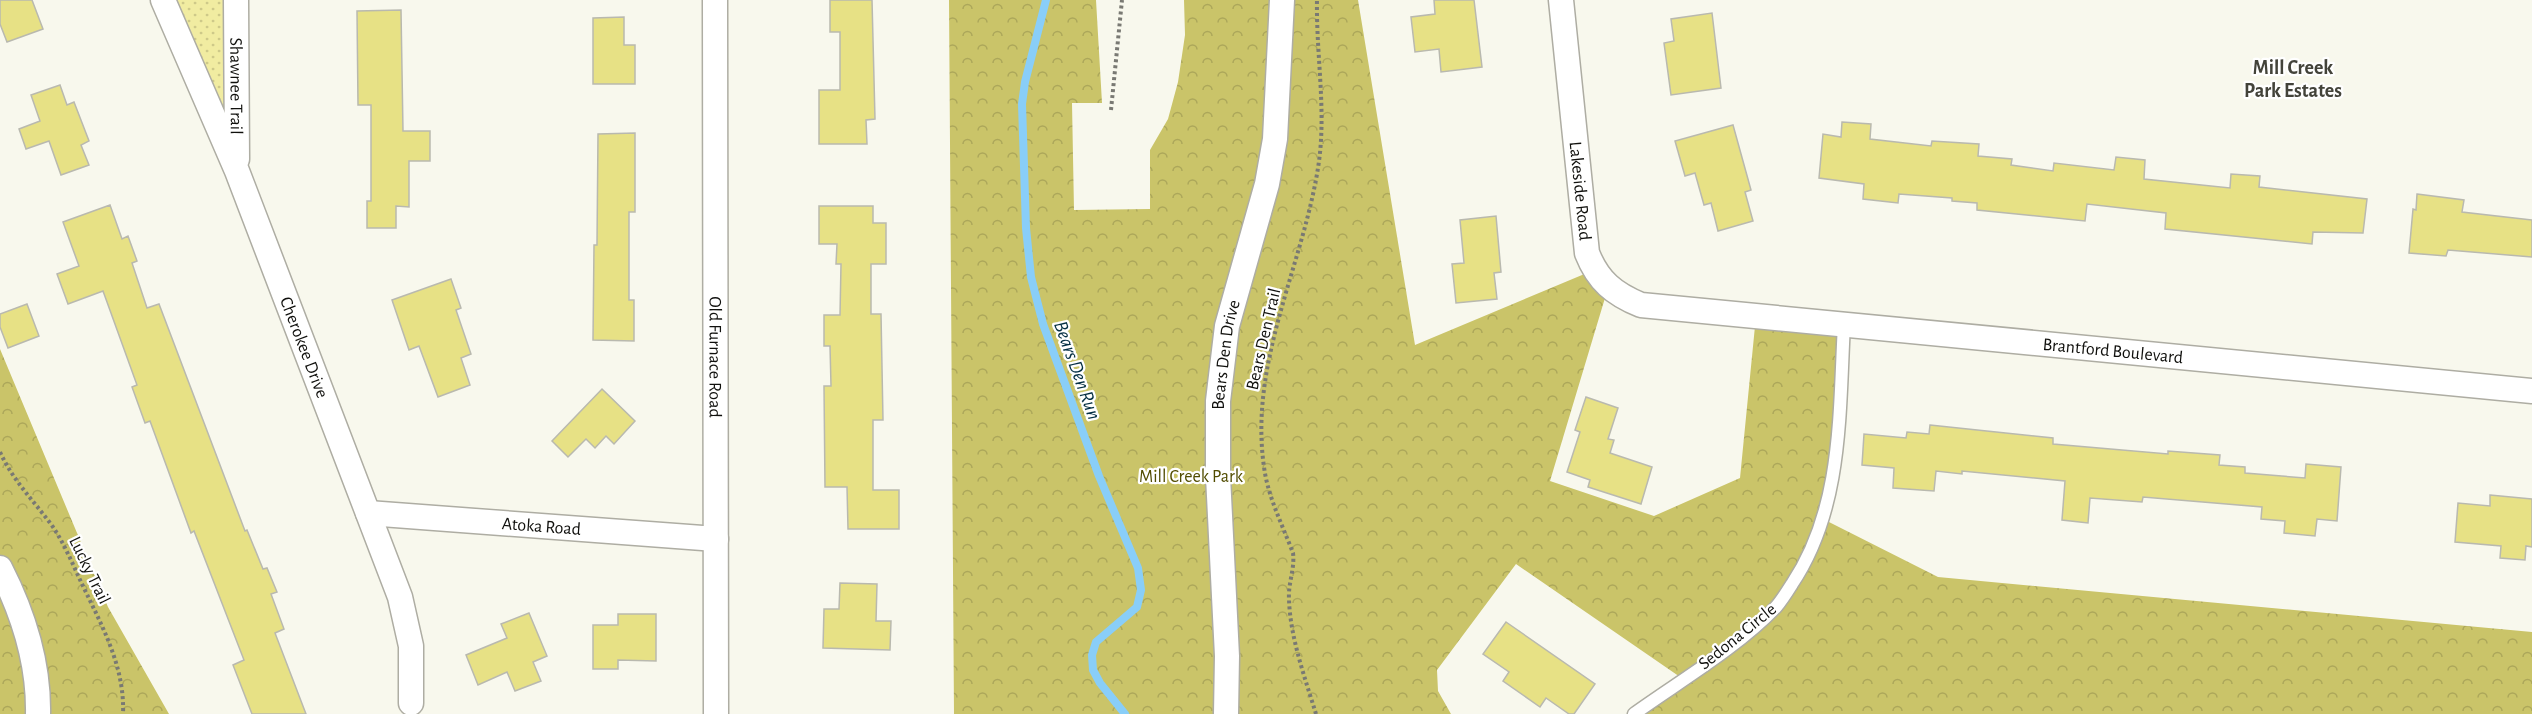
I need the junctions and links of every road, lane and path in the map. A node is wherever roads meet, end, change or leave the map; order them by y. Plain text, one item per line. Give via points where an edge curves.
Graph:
1 (163, 0) edge
2 (236, 0) edge
3 (715, 0) edge
4 (1122, 0) edge
5 (1282, 0) edge
6 (1317, 0) edge
7 (1561, 0) edge
8 (1111, 110) dead end
9 (237, 171) junction
10 (1692, 310) joint
11 (1844, 324) junction
12 (2532, 391) edge
13 (0, 452) edge
14 (368, 513) junction
15 (716, 539) junction
16 (0, 568) edge
17 (411, 703) dead end
18 (38, 714) edge
19 (123, 714) edge
20 (716, 714) edge
21 (1227, 714) edge
22 (1316, 714) edge
23 (1635, 714) edge

1 - 9 street, Cherokee Drive
2 - 9 street, Shawnee Trail
3 - 15 street, Old Furnace Road
4 - 8 path
5 - 21 street, Bears Den Drive via 1275,139 1267,184 1227,326 1218,401
6 - 22 path, Bears Den Trail via 1319,165 1270,349 1260,436 1268,488 1293,553 1291,616
7 - 10 street, Lakeside Road via 1587,253 1594,270 1608,288 1631,300
9 - 14 street, Cherokee Drive
10 - 11 street, Brantford Boulevard
11 - 12 street, Brantford Boulevard
11 - 23 lane, Sedona Circle via 1835,464 1829,500 1807,561 1778,606
13 - 19 path, Lucky Trail via 7,469 65,546 121,677
14 - 15 street, Atoka Road
14 - 17 street, Cherokee Drive via 408,622 413,675
15 - 20 street, Old Furnace Road
16 - 18 street via 26,631 35,670

